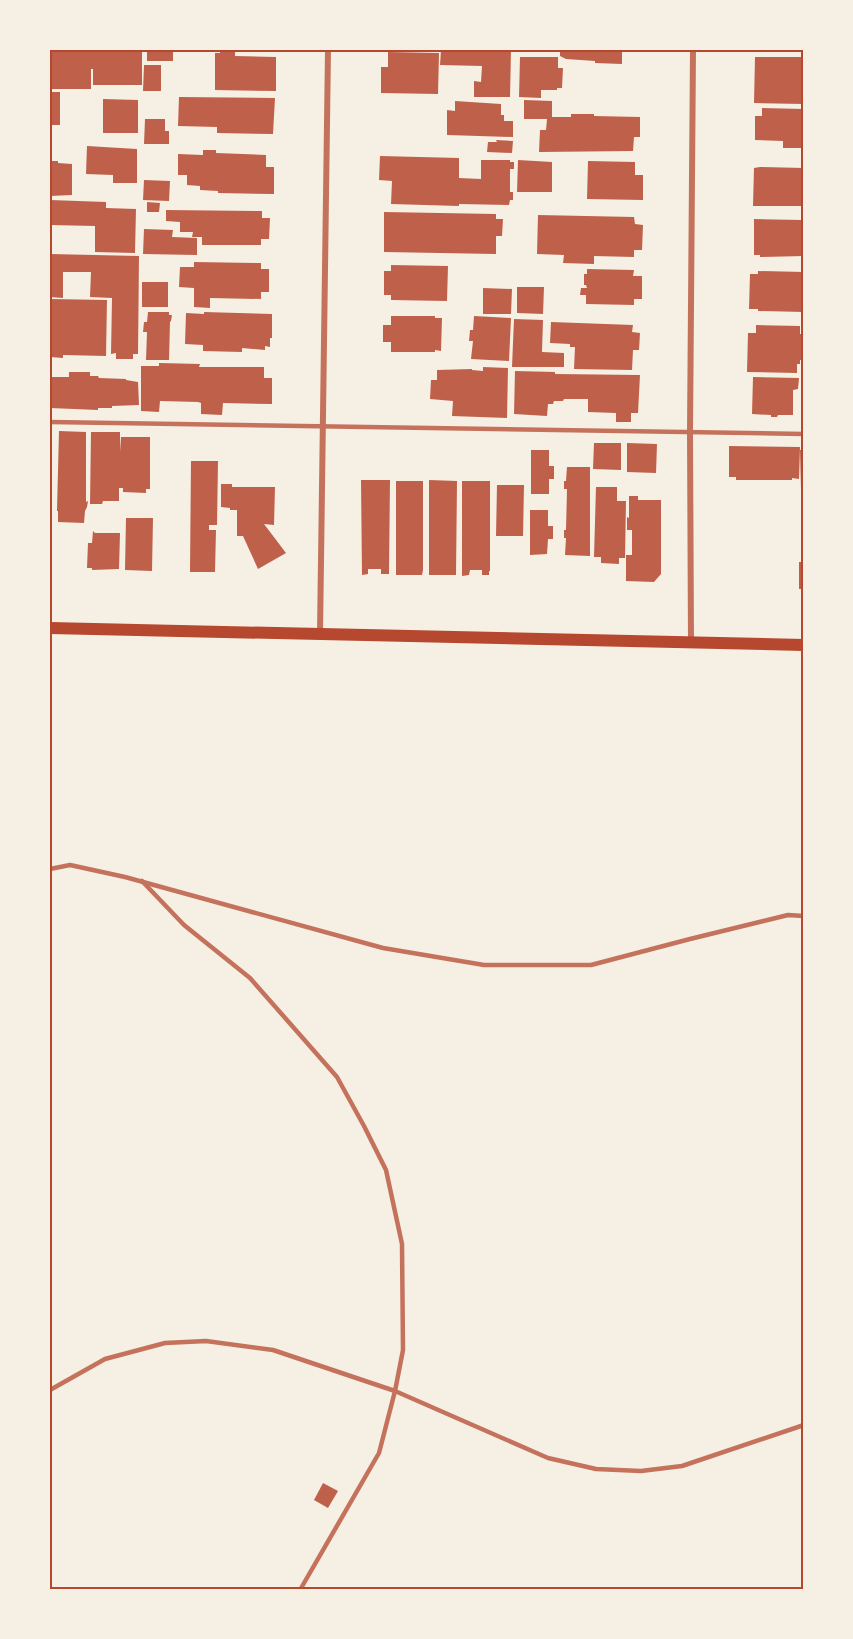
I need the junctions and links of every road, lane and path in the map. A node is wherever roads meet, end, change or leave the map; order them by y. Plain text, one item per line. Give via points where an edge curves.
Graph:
1 (328, 50) edge
2 (693, 50) edge
3 (50, 422) edge
4 (323, 425) junction
5 (690, 433) junction
6 (804, 434) edge
7 (50, 628) edge
8 (320, 634) junction
9 (692, 643) junction
10 (804, 645) edge
11 (50, 869) edge
12 (142, 881) junction
13 (804, 916) edge
14 (50, 1390) edge
15 (395, 1391) junction
16 (804, 1425) edge
17 (300, 1590) edge

1 - 4 street
2 - 5 street
3 - 4 lane
4 - 5 lane
4 - 8 street
5 - 6 lane
5 - 9 street
7 - 8 main road
8 - 9 main road
9 - 10 main road
11 - 12 lane via 70,865
12 - 13 lane via 383,948 484,965 591,965 788,915
12 - 15 lane via 184,925 250,978 337,1077 386,1170 402,1244 403,1350
14 - 15 lane via 105,1359 165,1343 206,1341 273,1350
15 - 16 lane via 548,1458 596,1469 641,1471 682,1466
15 - 17 lane via 378,1454

